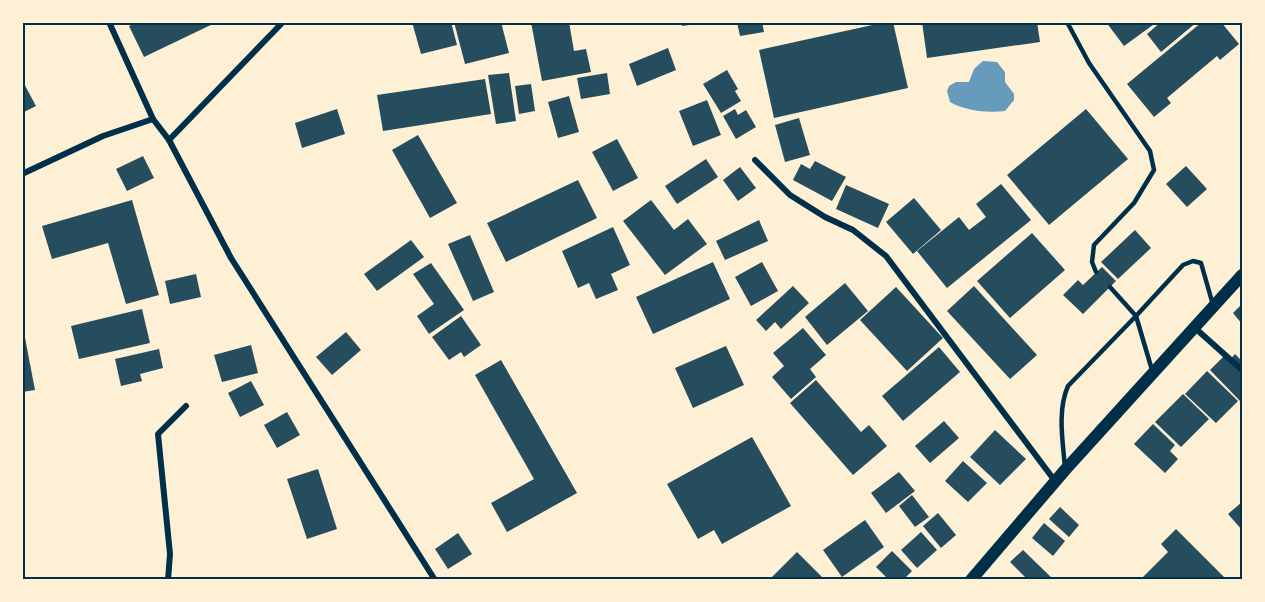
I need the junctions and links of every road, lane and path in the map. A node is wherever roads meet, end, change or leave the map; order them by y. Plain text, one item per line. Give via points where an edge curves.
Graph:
1 (109, 22) edge
2 (283, 22) edge
3 (1067, 22) edge
4 (153, 119) junction
5 (169, 140) junction
6 (755, 160) dead end
7 (22, 174) edge
8 (1096, 272) dead end
9 (1242, 275) edge
10 (1110, 287) dead end
11 (1214, 306) junction
12 (1136, 316) junction
13 (1194, 327) junction
14 (1242, 370) edge
15 (1152, 373) junction
16 (186, 406) dead end
17 (1065, 470) junction
18 (1055, 481) junction
19 (168, 579) edge
20 (435, 579) edge
21 (971, 579) edge

1 - 4 street
2 - 5 street
3 - 8 lane via 1089,63 1150,151 1154,170 1134,202 1094,245 1092,262
4 - 5 street
4 - 7 street via 103,136
5 - 20 street via 231,258
6 - 18 street via 790,195 854,230 886,256
9 - 11 main road
10 - 12 lane
11 - 12 lane via 1201,263 1193,261 1183,265
11 - 13 main road
12 - 15 lane
12 - 17 lane via 1068,386 1063,397
13 - 14 street
13 - 15 main road
15 - 17 main road
16 - 19 street via 158,434 170,554
17 - 18 main road
18 - 21 main road

